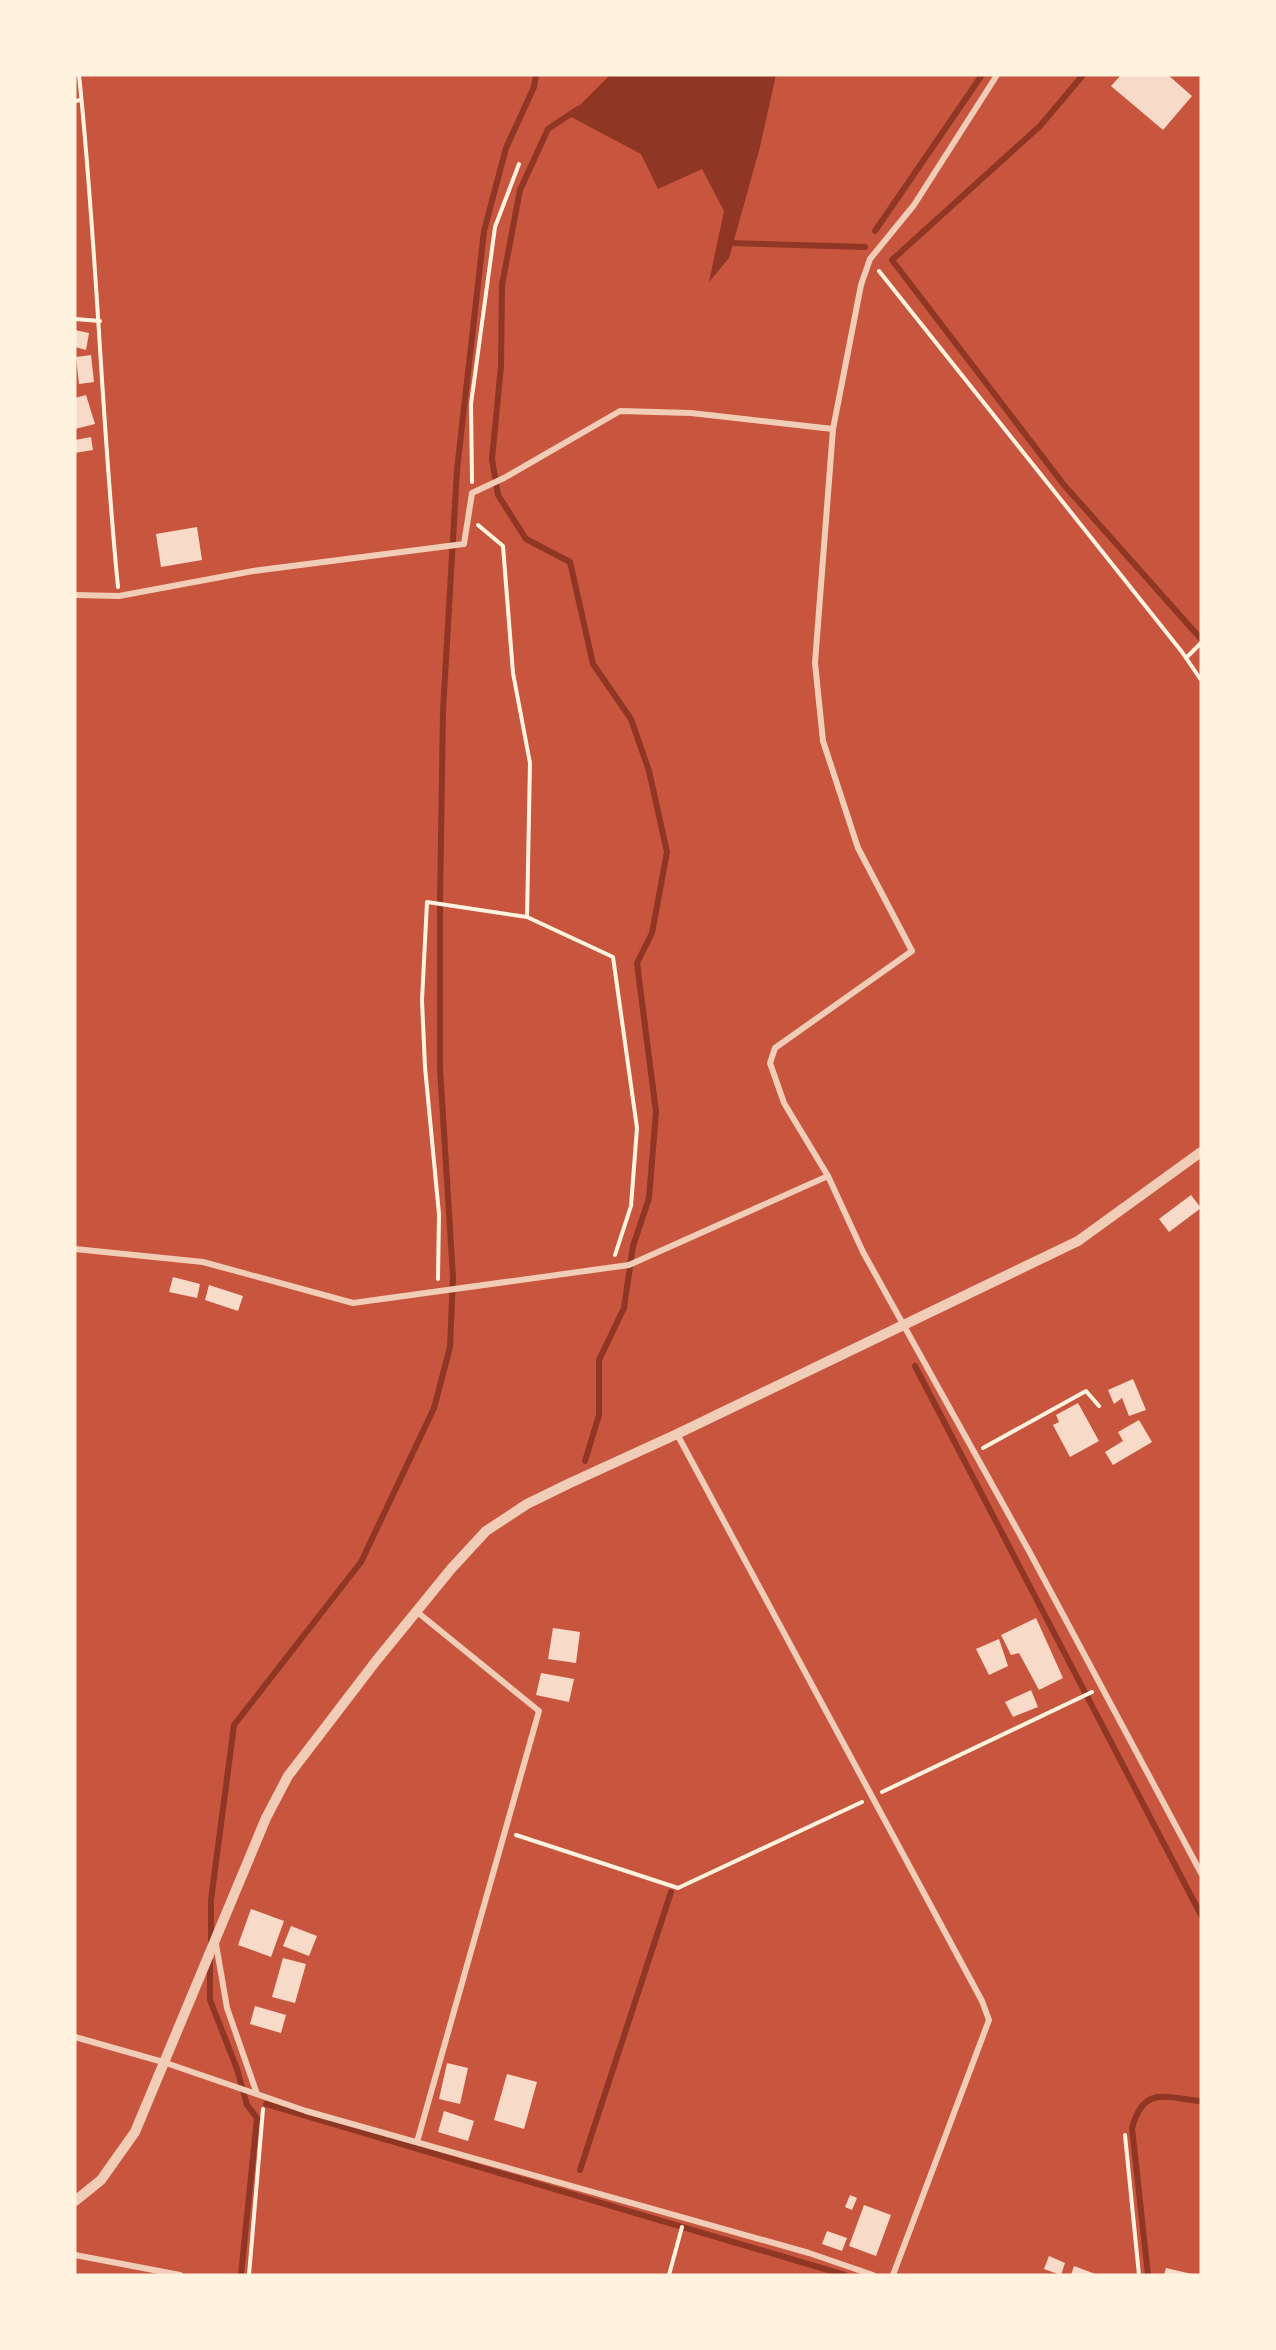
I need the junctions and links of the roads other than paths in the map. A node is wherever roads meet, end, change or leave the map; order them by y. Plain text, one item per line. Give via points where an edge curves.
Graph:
1 (997, 75) edge
2 (833, 429) junction
3 (75, 595) edge
4 (1201, 1152) edge
5 (828, 1176) junction
6 (75, 1249) edge
7 (904, 1324) junction
8 (677, 1434) junction
9 (416, 1611) junction
10 (1201, 1873) edge
11 (215, 1940) junction
12 (75, 2037) edge
13 (163, 2062) junction
14 (257, 2094) junction
15 (417, 2142) junction
16 (75, 2201) edge
17 (75, 2255) edge
18 (180, 2275) edge
19 (873, 2275) edge
20 (893, 2275) edge

1 - 2 street via 914,205 870,259 861,285
2 - 3 street via 691,413 620,411 472,493 464,544 264,570 119,596
2 - 5 street via 815,663 823,741 858,848 912,951 775,1048 770,1063 784,1103
4 - 7 street via 1078,1241
5 - 6 street via 629,1265 353,1303 203,1262
5 - 7 street via 863,1252
7 - 8 street
7 - 10 street
8 - 9 street via 527,1504 494,1526
8 - 20 street via 989,2020
9 - 11 street via 288,1776 266,1818
9 - 15 street via 538,1711
11 - 13 street
11 - 14 street via 227,2008
12 - 13 street
13 - 14 street
13 - 16 street via 135,2132 101,2180
14 - 15 street
15 - 19 street
17 - 18 street

